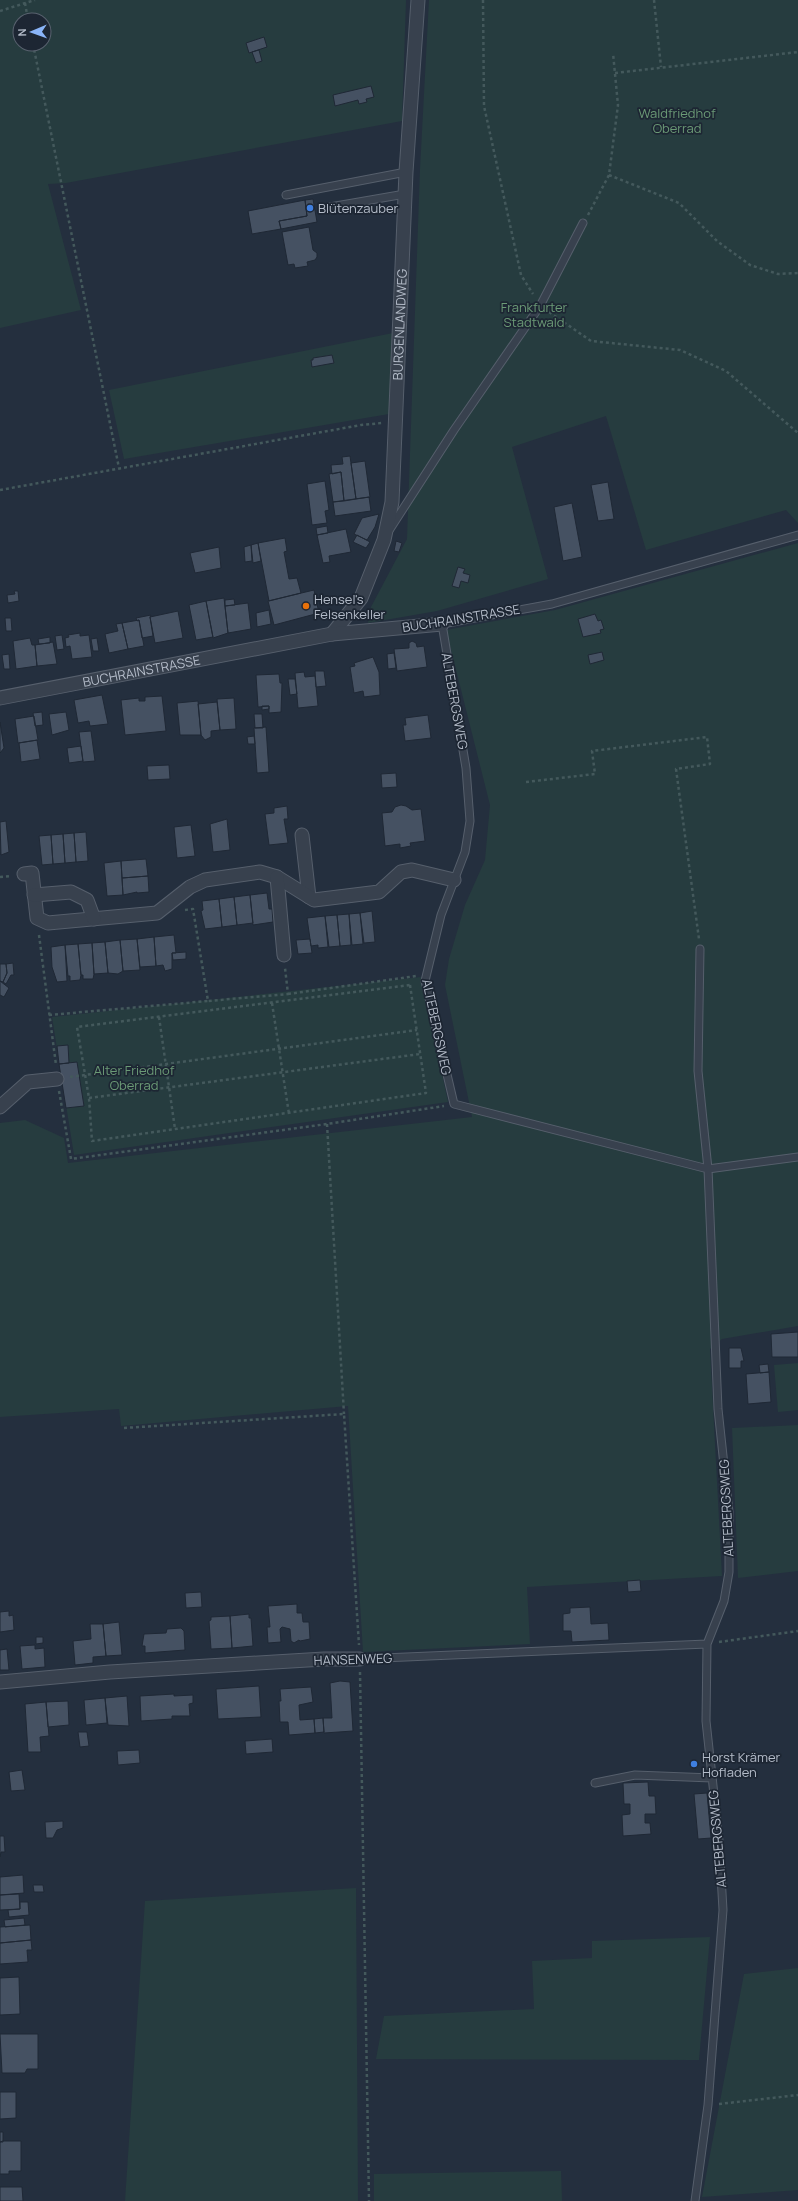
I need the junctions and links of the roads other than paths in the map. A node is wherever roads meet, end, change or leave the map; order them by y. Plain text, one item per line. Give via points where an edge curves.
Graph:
1 (418, 0) edge
2 (406, 172) junction
3 (405, 194) junction
4 (286, 195) dead end
5 (330, 207) dead end
6 (583, 224) road end
7 (798, 535) edge
8 (384, 540) junction
9 (442, 624) junction
10 (332, 634) junction
11 (0, 698) edge
12 (302, 835) dead end
13 (24, 874) dead end
14 (277, 877) junction
15 (454, 880) junction
16 (34, 895) junction
17 (309, 897) junction
18 (94, 919) junction
19 (700, 949) road end
20 (284, 955) road end
21 (57, 1079) road end
22 (0, 1107) edge
23 (798, 1157) edge
24 (708, 1169) junction
25 (707, 1644) junction
26 (360, 1659) joint
27 (0, 1682) edge
28 (712, 1778) junction
29 (595, 1783) dead end
30 (695, 2201) edge

1 - 2 street, BURGENLANDWEG
2 - 3 street, BURGENLANDWEG
2 - 4 lane
3 - 5 lane
3 - 8 street, BURGENLANDWEG via 392,502
6 - 8 lane via 540,306 454,430
7 - 9 lane, BUCHRAINSTRASSE via 552,604
8 - 10 street, BURGENLANDWEG via 361,598
9 - 10 street, BUCHRAINSTRASSE
9 - 15 lane, ALTEBERGSWEG via 470,799 466,852
10 - 11 street, BUCHRAINSTRASSE
12 - 17 street
13 - 16 street via 32,873
14 - 17 street
14 - 18 street via 260,872 205,880 190,886 157,913
14 - 20 street
15 - 17 street via 412,870 401,872 379,892 314,900
15 - 24 lane, ALTEBERGSWEG via 441,914 425,974 454,1104
16 - 18 street via 71,892 87,900
16 - 18 street via 36,918 48,923
19 - 24 lane, ALTEBERGSWEG via 698,1071
21 - 22 street via 28,1082
23 - 24 lane
24 - 25 lane, ALTEBERGSWEG via 718,1409 729,1512 729,1572 724,1601
25 - 26 lane, HANSENWEG
25 - 28 lane, ALTEBERGSWEG via 706,1721
26 - 27 street, HANSENWEG via 118,1672
28 - 29 lane via 635,1775
28 - 30 lane, ALTEBERGSWEG via 723,1910 708,2105

